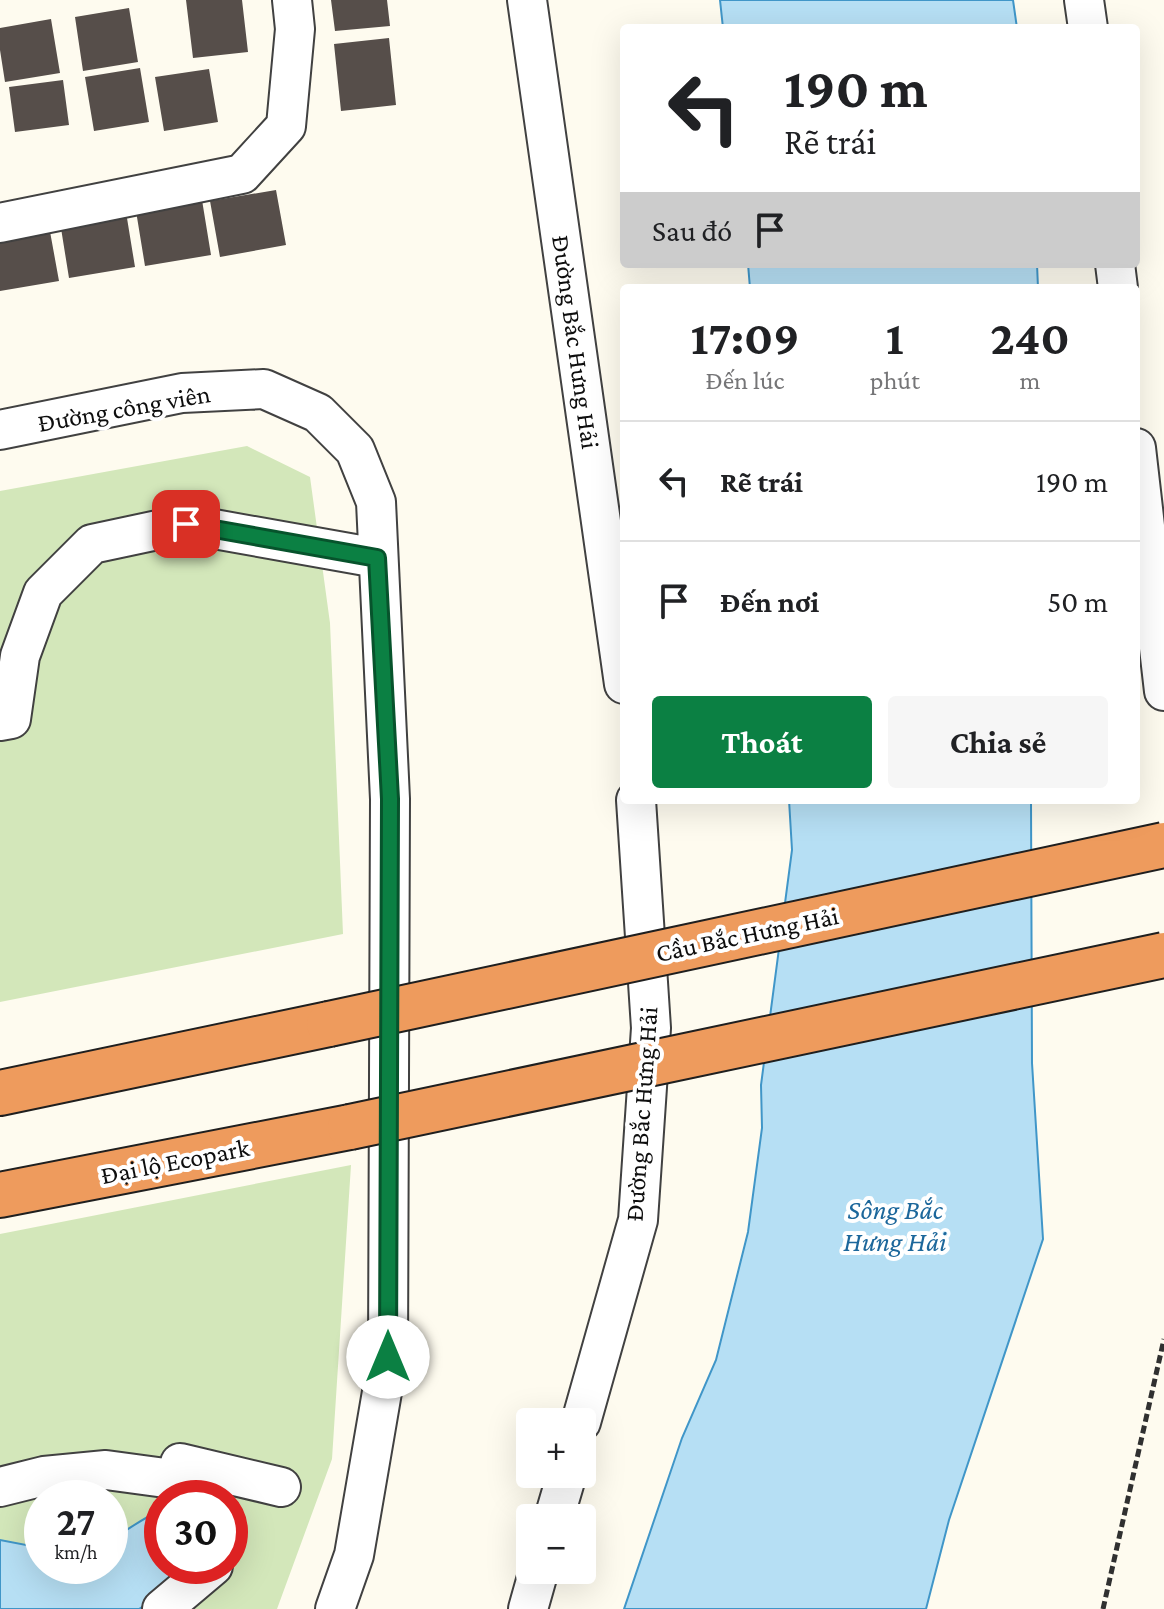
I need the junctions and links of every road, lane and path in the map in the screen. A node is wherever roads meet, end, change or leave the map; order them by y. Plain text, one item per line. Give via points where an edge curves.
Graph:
1 (292, 0) edge
2 (527, 0) edge
3 (1084, 0) edge
4 (1087, 24) edge
5 (0, 223) edge
6 (0, 430) edge
7 (1140, 483) edge
8 (377, 558) junction
9 (620, 656) edge
10 (1164, 691) edge
11 (0, 721) edge
12 (636, 804) edge
13 (1164, 845) edge
14 (1164, 955) edge
15 (0, 1093) edge
16 (0, 1195) edge
17 (1164, 1339) edge
18 (585, 1408) edge
19 (150, 1480) edge
20 (186, 1480) edge
21 (0, 1487) edge
22 (281, 1487) dead end
23 (192, 1584) edge
24 (535, 1584) edge
25 (162, 1609) edge
26 (335, 1609) edge
27 (528, 1609) edge
28 (1103, 1609) edge

1 - 5 street via 295,29 286,126 242,174
2 - 9 street, Đường Bắc Hưng Hải
3 - 4 street
6 - 8 street, Đường công viên via 182,393 264,389 318,413 355,450 376,502
7 - 10 street
8 - 11 street via 186,524 92,544 43,593 20,656 11,719
8 - 26 street, Đường công viên via 390,799 388,1357 354,1555
12 - 18 street, Đường Bắc Hưng Hải via 651,1028 638,1220
13 - 15 highway, Cầu Bắc Hưng Hải, bridge
14 - 16 highway, Đại lộ Ecopark, bridge via 350,1127
17 - 28 path
19 - 21 street via 106,1470
20 - 22 street via 180,1463
23 - 25 street
24 - 27 street

